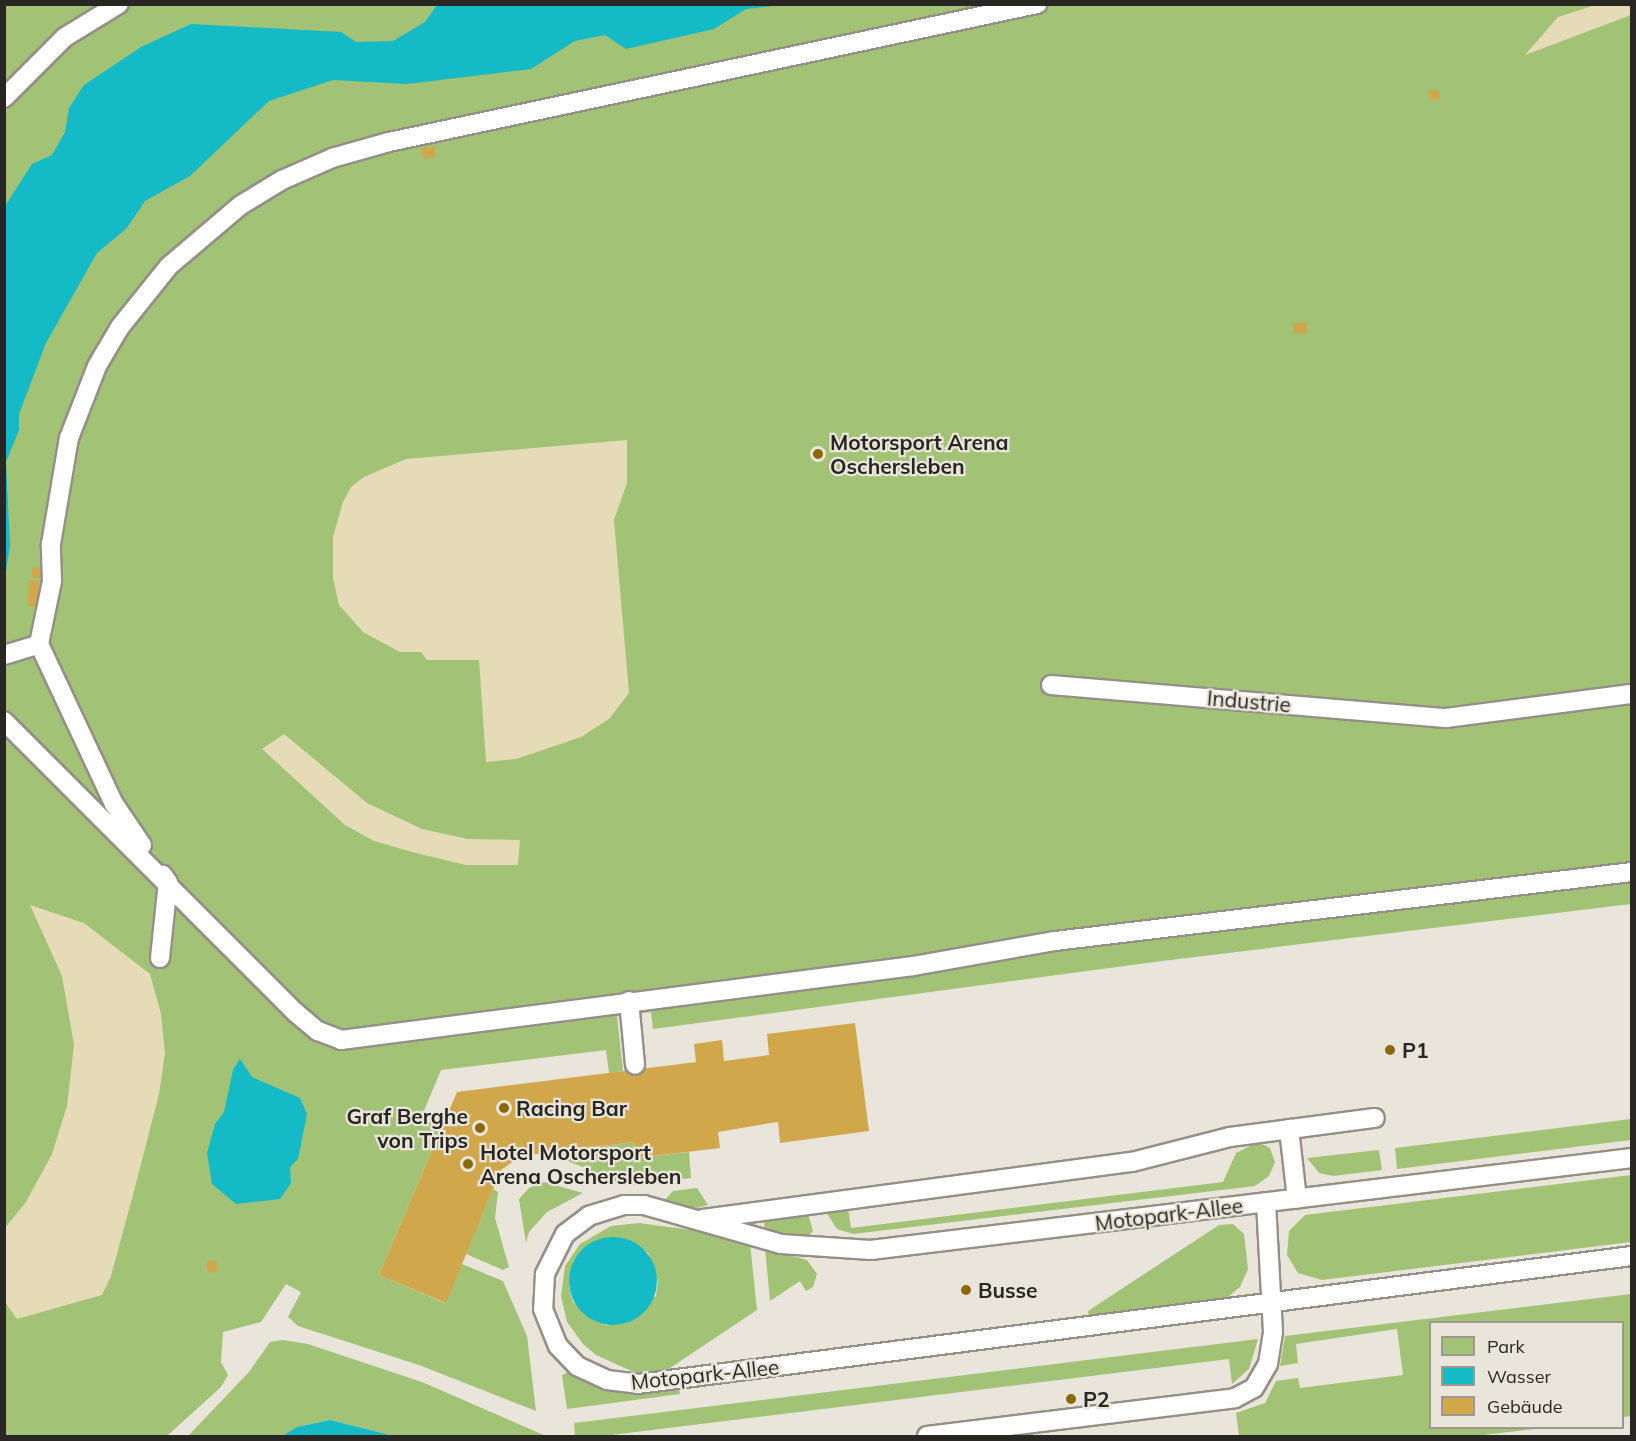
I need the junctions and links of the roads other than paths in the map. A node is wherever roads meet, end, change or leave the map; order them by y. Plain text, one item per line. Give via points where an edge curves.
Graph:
1 (119, 4) edge
2 (1037, 4) edge
3 (4, 98) edge
4 (39, 644) junction
5 (4, 655) edge
6 (1052, 685) dead end
7 (1632, 694) edge
8 (4, 720) edge
9 (1632, 872) edge
10 (168, 882) junction
11 (160, 958) dead end
12 (629, 1001) junction
13 (635, 1065) dead end
14 (1375, 1118) dead end
15 (1289, 1129) junction
16 (1632, 1158) edge
17 (1297, 1198) junction
18 (1266, 1202) junction
19 (698, 1219) junction
20 (1632, 1256) edge
21 (1272, 1301) junction
22 (927, 1437) edge

1 - 3 lane via 65,37
2 - 4 lane via 389,142 332,158 282,180 241,205 169,266 120,327 97,366 69,438 51,544 52,581
4 - 5 lane
4 - 10 lane via 114,804
6 - 7 lane, Industrie via 1446,717
8 - 10 lane
9 - 12 lane via 1055,941 925,964
10 - 11 lane
10 - 12 lane via 295,1012 318,1031 341,1040
12 - 13 lane
14 - 15 lane
15 - 17 lane
15 - 19 lane via 1230,1137 1132,1162
16 - 17 lane, Motopark-Allee
17 - 18 lane, Motopark-Allee
18 - 19 lane, Motopark-Allee via 872,1250 781,1244
18 - 21 lane
19 - 21 lane, Motopark-Allee via 644,1205 624,1205 589,1216 565,1234 545,1274 543,1309 558,1346 577,1366 607,1380 638,1384
20 - 21 lane, Motopark-Allee
21 - 22 lane via 1268,1364 1263,1377 1245,1394

